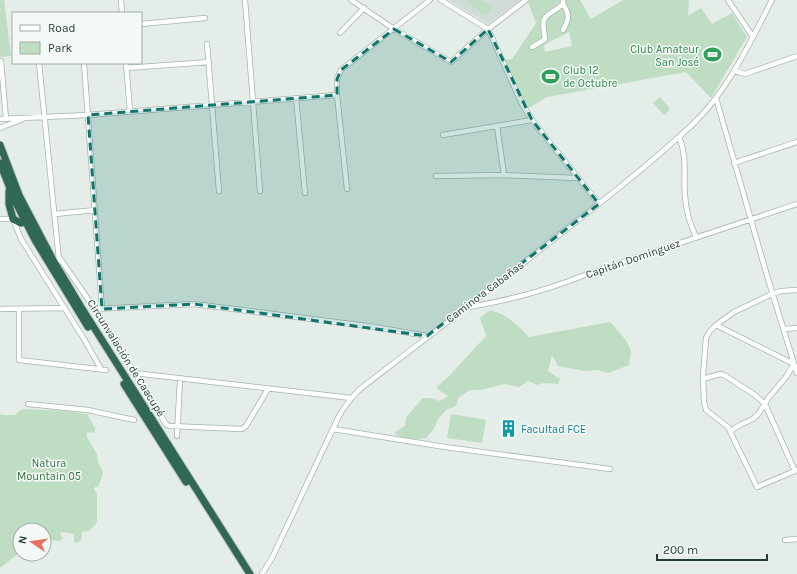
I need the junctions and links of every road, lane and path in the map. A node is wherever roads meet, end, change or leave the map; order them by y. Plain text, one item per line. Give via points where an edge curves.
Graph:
1 (121, 0) edge
2 (244, 0) edge
3 (351, 0) edge
4 (430, 0) edge
5 (441, 0) edge
6 (526, 0) edge
7 (728, 0) edge
8 (772, 0) edge
9 (563, 2) edge
10 (364, 8) junction
11 (122, 12) edge
12 (205, 18) dead end
13 (142, 24) edge
14 (394, 29) junction
15 (488, 29) junction
16 (563, 30) dead end
17 (340, 33) dead end
18 (752, 39) junction
19 (207, 44) dead end
20 (532, 47) dead end
21 (797, 56) edge
22 (1, 61) dead end
23 (208, 62) junction
24 (39, 64) edge
25 (84, 64) edge
26 (126, 66) edge
27 (735, 71) junction
28 (337, 95) junction
29 (296, 98) junction
30 (716, 98) junction
31 (252, 101) junction
32 (212, 104) junction
33 (130, 111) junction
34 (88, 115) junction
35 (45, 117) junction
36 (26, 118) junction
37 (0, 119) edge
38 (6, 119) junction
39 (532, 120) junction
40 (497, 126) junction
41 (0, 128) edge
42 (443, 135) dead end
43 (679, 137) junction
44 (797, 142) edge
45 (0, 145) edge
46 (0, 163) edge
47 (734, 163) junction
48 (504, 175) junction
49 (436, 176) dead end
50 (577, 178) junction
51 (8, 184) junction
52 (347, 189) dead end
53 (260, 191) dead end
54 (219, 192) dead end
55 (305, 193) dead end
56 (599, 204) junction
57 (797, 204) edge
58 (95, 210) junction
59 (55, 214) junction
60 (0, 219) edge
61 (13, 219) junction
62 (750, 219) junction
63 (26, 222) junction
64 (696, 237) junction
65 (59, 257) junction
66 (60, 271) junction
67 (797, 290) edge
68 (772, 294) junction
69 (467, 307) junction
70 (65, 308) junction
71 (0, 309) edge
72 (94, 309) junction
73 (102, 309) junction
74 (19, 310) junction
75 (716, 325) junction
76 (797, 328) edge
77 (784, 329) junction
78 (427, 336) junction
79 (794, 364) junction
80 (797, 373) edge
81 (134, 374) junction
82 (180, 379) junction
83 (704, 379) junction
84 (268, 389) junction
85 (351, 398) junction
86 (28, 404) dead end
87 (765, 404) junction
88 (134, 420) dead end
89 (178, 426) junction
90 (333, 429) junction
91 (730, 431) junction
92 (177, 436) dead end
93 (610, 469) dead end
94 (796, 470) edge
95 (797, 539) edge
96 (785, 540) dead end
97 (245, 574) edge
98 (250, 574) edge
99 (262, 574) edge

1 - 11 street
2 - 31 street
3 - 10 street
4 - 14 street
5 - 15 street
6 - 15 street
7 - 18 street
8 - 18 street, Camino a Cabañas
9 - 16 street via 568,12 568,22
9 - 20 street via 543,20 545,38
10 - 14 street
10 - 17 street
12 - 13 street
14 - 15 street via 451,62
14 - 28 street via 341,70 336,79
15 - 39 street via 522,104
18 - 27 street, Camino a Cabañas
19 - 23 street
21 - 27 street via 745,74
22 - 38 street
23 - 26 street
23 - 32 street
24 - 35 street
25 - 34 street
26 - 33 street
27 - 30 street, Camino a Cabañas
28 - 29 street
28 - 52 street
29 - 31 street
29 - 55 street
30 - 43 street, Camino a Cabañas
30 - 47 street
31 - 32 street
31 - 53 street
32 - 33 street
32 - 54 street
33 - 34 street
34 - 35 street
34 - 58 street
35 - 36 street
35 - 59 street
36 - 38 street
36 - 41 street
37 - 38 street
39 - 40 street
39 - 50 street
40 - 42 street
40 - 48 street
43 - 56 street, Camino a Cabañas
43 - 64 street via 684,152 687,215
44 - 47 street
45 - 66 highway, Circunvalación de Caacupé via 19,195
46 - 51 highway, Circunvalación de Caacupé
47 - 62 street
48 - 49 street
48 - 50 street
50 - 56 street
51 - 61 highway
51 - 63 highway, Circunvalación de Caacupé
56 - 69 street, Camino a Cabañas
57 - 62 street, Capitán Dominguez
58 - 59 street
58 - 73 street
59 - 65 street
60 - 61 street
61 - 63 highway via 21,223
61 - 70 street via 21,239
62 - 64 street, Capitán Dominguez
62 - 68 street
63 - 97 highway, Circunvalación de Caacupé via 70,299
64 - 69 street, Capitán Dominguez via 565,283
65 - 66 street
65 - 72 street
66 - 98 highway, Circunvalación de Caacupé
67 - 68 street
68 - 75 street via 734,312
68 - 77 street
69 - 78 street, Camino a Cabañas
70 - 74 street
70 - 74 street via 103,369 19,360
71 - 74 street
72 - 73 street
72 - 81 street
73 - 78 street via 194,304
75 - 79 street
75 - 83 street via 706,338
76 - 77 street
77 - 79 street
78 - 85 street, Camino a Cabañas
79 - 80 street
79 - 87 street
81 - 82 street
81 - 89 street via 166,424
82 - 84 street
82 - 89 street
83 - 87 street via 724,375
83 - 91 street via 706,410
84 - 85 street
84 - 89 street via 242,429
85 - 90 street, Camino a Cabañas
86 - 88 street via 88,410
87 - 91 street via 753,420
87 - 94 street
89 - 92 street
90 - 93 street
90 - 99 street, Camino a Cabañas
91 - 94 street via 757,487
95 - 96 street

